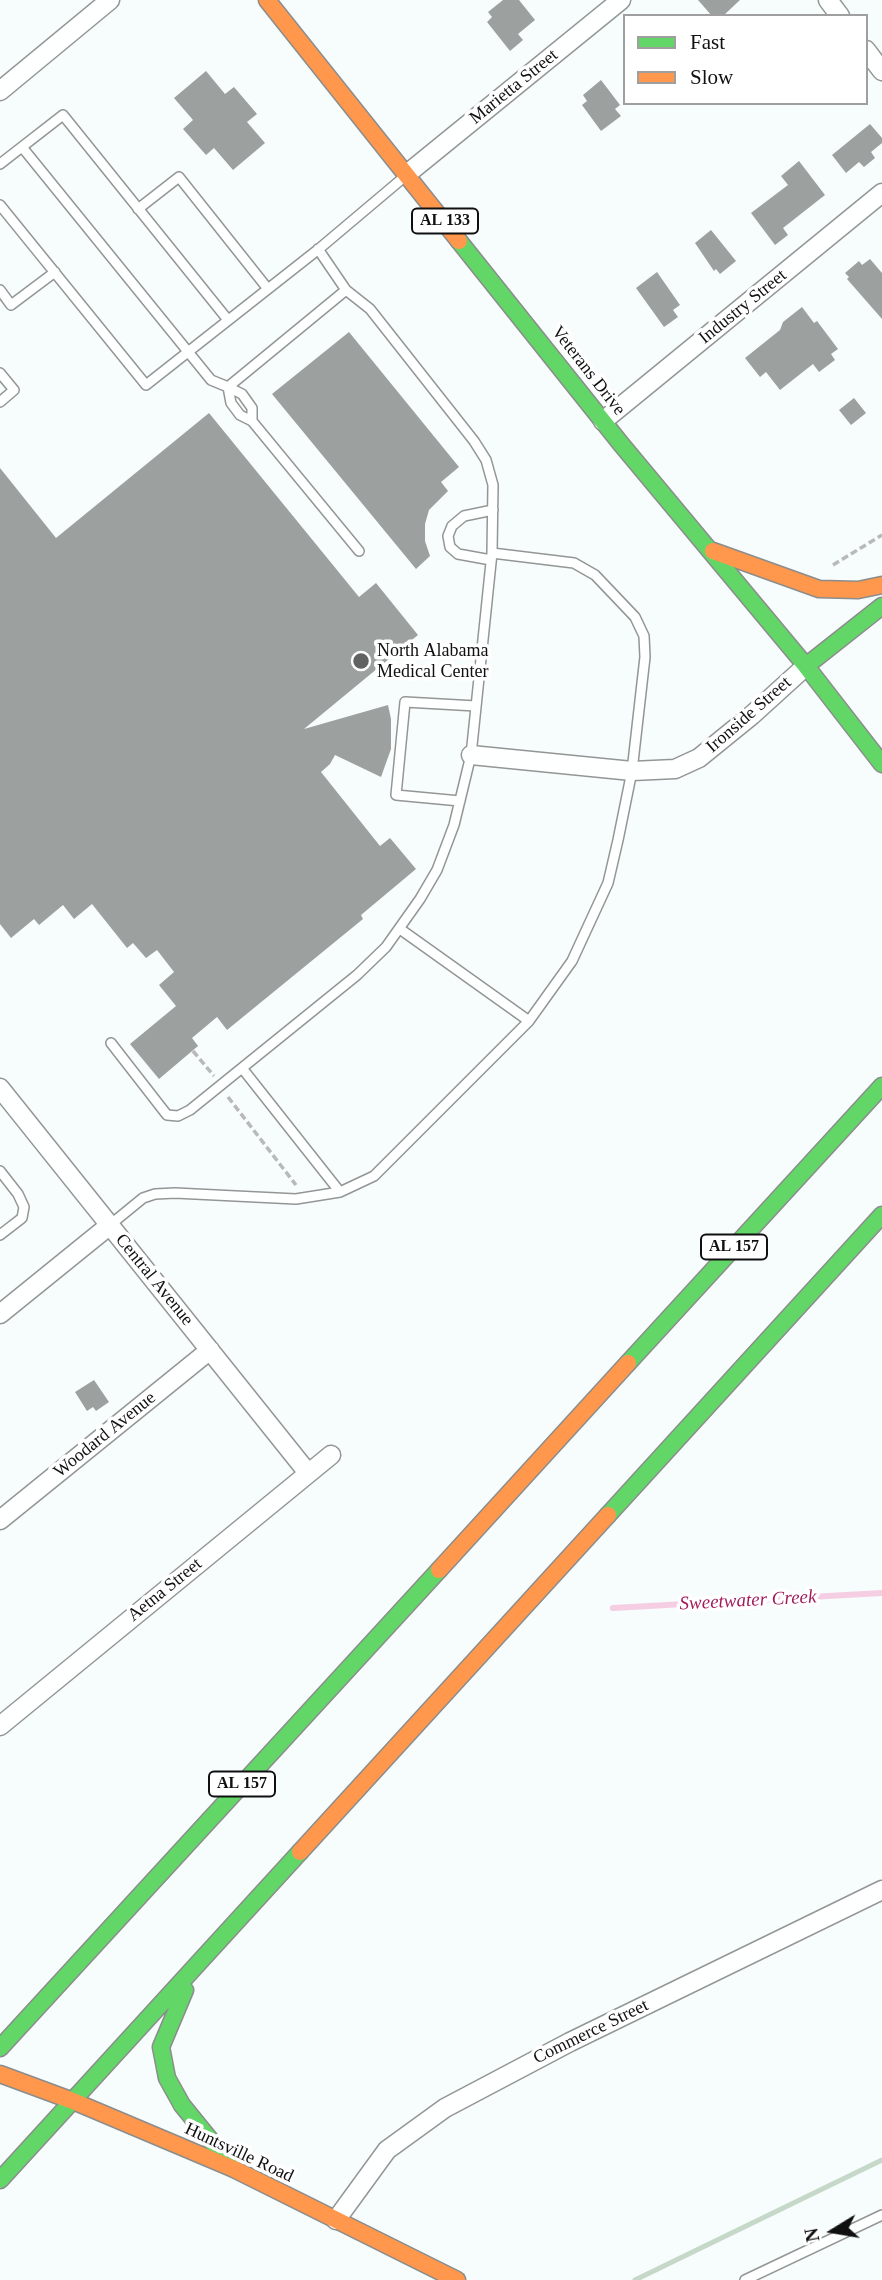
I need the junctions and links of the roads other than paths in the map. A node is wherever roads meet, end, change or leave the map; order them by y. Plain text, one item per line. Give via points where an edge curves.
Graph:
1 (110, 0) edge
2 (267, 0) edge
3 (621, 0) edge
4 (868, 53) edge
5 (882, 71) edge
6 (0, 91) edge
7 (22, 147) junction
8 (0, 164) edge
9 (407, 174) junction
10 (882, 193) edge
11 (0, 205) edge
12 (138, 209) junction
13 (318, 249) junction
14 (55, 271) junction
15 (268, 289) junction
16 (0, 290) edge
17 (346, 290) junction
18 (228, 320) junction
19 (187, 352) junction
20 (0, 373) edge
21 (228, 387) junction
22 (0, 402) edge
23 (252, 421) junction
24 (603, 421) junction
25 (493, 510) junction
26 (359, 551) dead end
27 (712, 551) junction
28 (492, 557) junction
29 (882, 585) edge
30 (882, 606) edge
31 (806, 666) junction
32 (476, 706) junction
33 (471, 755) junction
34 (882, 764) edge
35 (632, 771) junction
36 (460, 801) junction
37 (400, 929) junction
38 (529, 1021) junction
39 (111, 1043) dead end
40 (242, 1068) junction
41 (882, 1086) edge
42 (0, 1087) edge
43 (0, 1171) edge
44 (340, 1192) junction
45 (882, 1215) edge
46 (110, 1226) junction
47 (0, 1235) edge
48 (0, 1314) edge
49 (210, 1350) junction
50 (331, 1455) dead end
51 (308, 1473) junction
52 (0, 1520) edge
53 (0, 1726) edge
54 (882, 1890) edge
55 (196, 1964) junction
56 (0, 2048) edge
57 (0, 2074) edge
58 (73, 2101) junction
59 (234, 2169) junction
60 (0, 2179) edge
61 (882, 2215) edge
62 (336, 2221) junction
63 (457, 2280) edge
64 (745, 2280) edge

1 - 6 street
2 - 9 main road, Veterans Drive / AL 133
3 - 9 street, Marietta Street
4 - 5 street
7 - 8 lane
7 - 12 lane via 63,115
7 - 19 lane
9 - 13 lane
9 - 24 main road, Veterans Drive / AL 133
10 - 24 street, Industry Street
11 - 14 lane
12 - 15 lane via 179,177
12 - 18 lane
13 - 15 lane
13 - 17 lane
14 - 16 lane via 11,304
14 - 19 lane via 146,385
15 - 18 lane
17 - 21 lane
17 - 25 lane via 370,309 474,441 494,485
18 - 19 lane
19 - 21 lane via 211,380
20 - 22 lane via 14,390
21 - 23 lane via 235,409
21 - 23 lane via 242,394 252,408
23 - 26 lane
24 - 27 main road, Veterans Drive / AL 133
25 - 28 lane
25 - 28 lane via 464,516 448,536 450,547 458,554
27 - 29 main road via 819,589
27 - 31 main road, Veterans Drive / AL 133
28 - 32 lane
28 - 35 lane via 573,563 595,575 635,617 644,636 645,657
30 - 31 main road, Ironside Street
31 - 34 main road, Veterans Drive
31 - 35 street, Ironside Street via 699,758 675,769
32 - 33 lane
32 - 36 lane via 405,702 396,795
33 - 35 street, Ironside Street
33 - 36 lane
35 - 38 lane via 608,883 572,961
36 - 37 lane via 437,870
37 - 38 lane
37 - 40 lane via 357,975
38 - 44 lane via 393,1160 374,1176
39 - 40 lane via 167,1115 190,1110
40 - 44 lane
41 - 56 main road, AL 157
42 - 46 street, Central Avenue
43 - 47 lane via 24,1207 22,1217
44 - 46 lane via 296,1199 155,1195 143,1198
45 - 55 main road
46 - 48 street
46 - 49 street, Central Avenue
49 - 51 street, Central Avenue
49 - 52 street, Woodard Avenue
50 - 51 street, Aetna Street
51 - 53 street, Aetna Street
54 - 62 street, Commerce Street via 445,2108 387,2150
55 - 58 main road
55 - 59 main road via 161,2047 167,2078 182,2105
57 - 58 main road, Huntsville Road
58 - 59 main road, Huntsville Road
58 - 60 main road
59 - 62 main road, Huntsville Road
61 - 64 lane
62 - 63 main road, Huntsville Road

